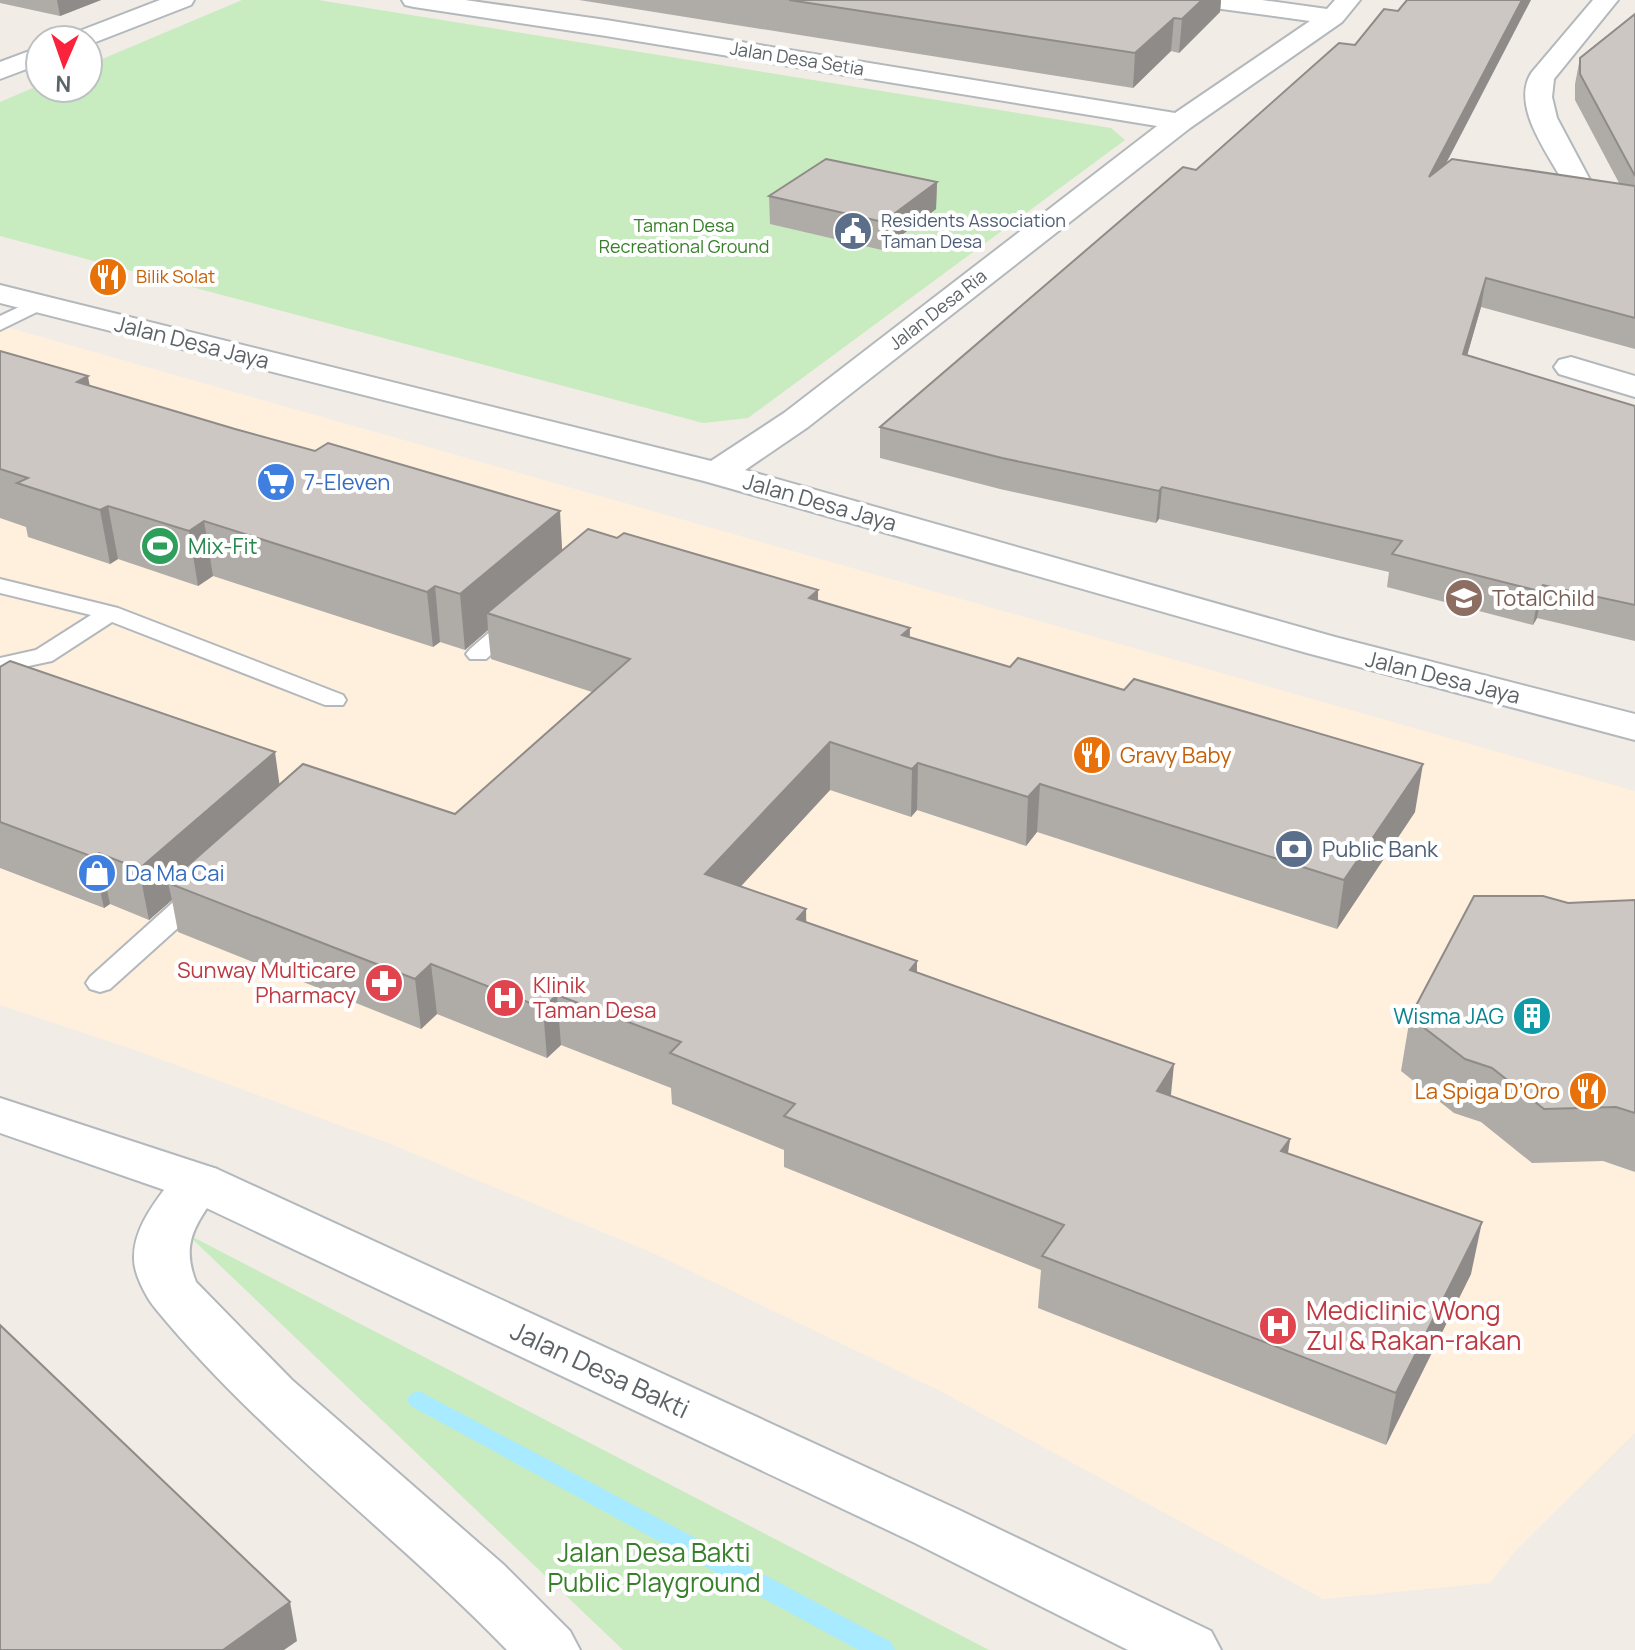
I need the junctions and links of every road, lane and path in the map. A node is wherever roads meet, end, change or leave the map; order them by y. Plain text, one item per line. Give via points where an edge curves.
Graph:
1 (182, 0) edge
2 (414, 0) edge
3 (1207, 0) edge
4 (1606, 0) edge
5 (642, 7) dead end
6 (1341, 9) edge
7 (606, 28) junction
8 (104, 30) edge
9 (24, 61) edge
10 (0, 71) edge
11 (1180, 122) junction
12 (1576, 180) edge
13 (0, 294) edge
14 (36, 305) junction
15 (0, 324) edge
16 (1571, 367) dead end
17 (1635, 387) edge
18 (717, 473) junction
19 (0, 586) edge
20 (535, 605) edge
21 (110, 613) junction
22 (478, 654) dead end
23 (0, 665) edge
24 (334, 700) dead end
25 (1635, 727) edge
26 (225, 871) edge
27 (100, 983) dead end
28 (0, 1115) edge
29 (198, 1182) junction
30 (548, 1650) edge
31 (1189, 1650) edge

1 - 8 street
2 - 7 street, Jalan Desa Setia
3 - 6 street
4 - 12 street via 1541,78 1543,118
5 - 7 street
6 - 11 street, Jalan Desa Ria
7 - 11 street, Jalan Desa Setia
9 - 10 street
11 - 18 street, Jalan Desa Ria via 796,420
13 - 14 street, Jalan Desa Jaya
14 - 15 lane
14 - 18 street, Jalan Desa Jaya
16 - 17 street
18 - 25 street, Jalan Desa Jaya via 1306,641
19 - 21 lane
20 - 22 lane
21 - 23 lane via 44,656
21 - 24 lane
26 - 27 lane
28 - 29 street, Jalan Desa Bakti
29 - 30 street via 163,1234 161,1262 173,1292 272,1396 482,1583
29 - 31 street, Jalan Desa Bakti via 936,1526

